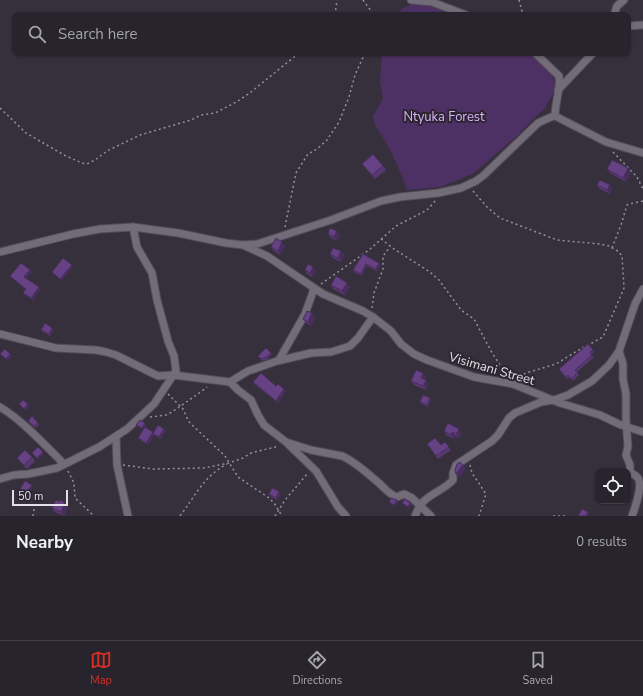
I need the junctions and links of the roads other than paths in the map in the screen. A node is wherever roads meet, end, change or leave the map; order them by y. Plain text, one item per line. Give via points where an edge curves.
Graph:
1 (412, 0) edge
2 (624, 0) edge
3 (460, 12) edge
4 (615, 12) edge
5 (643, 25) edge
6 (631, 26) edge
7 (538, 56) edge
8 (590, 56) edge
9 (557, 90) junction
10 (556, 116) junction
11 (643, 153) edge
12 (133, 227) junction
13 (243, 245) junction
14 (0, 252) edge
15 (314, 289) junction
16 (643, 289) edge
17 (371, 316) junction
18 (0, 334) edge
19 (619, 351) junction
20 (279, 360) junction
21 (173, 375) junction
22 (230, 382) junction
23 (554, 400) junction
24 (0, 407) edge
25 (626, 427) junction
26 (643, 432) edge
27 (116, 436) junction
28 (286, 442) junction
29 (64, 464) junction
30 (0, 479) edge
31 (420, 505) junction
32 (128, 516) edge
33 (346, 516) edge
34 (414, 516) edge
35 (431, 516) edge
36 (632, 516) edge

1 - 3 street via 432,2
2 - 4 street
5 - 6 street
7 - 9 street via 559,76
8 - 9 street
9 - 10 street
10 - 11 street via 606,142
10 - 13 street via 538,123 496,165 468,184 438,193 381,202 257,244
12 - 13 street via 178,232
12 - 14 street via 73,234
12 - 21 street via 137,247 155,283 157,300 174,356 176,371
13 - 15 street, Visimani Street via 267,256
15 - 17 street, Visimani Street
15 - 20 street via 305,314
16 - 19 street via 635,304
17 - 20 street via 358,338 344,349
17 - 23 street, Visimani Street via 391,331 404,347 414,354 474,378 513,384
18 - 21 street via 56,348 106,352 155,375
19 - 23 street via 613,361 592,381
19 - 25 street via 626,394
20 - 22 street via 252,369
21 - 22 street
21 - 27 street via 144,415
22 - 28 street via 251,400 264,425
23 - 25 street, Visimani Street via 600,415
23 - 31 street via 515,413 492,441 456,466 450,483
24 - 29 street via 10,413
25 - 26 street, Visimani Street
25 - 36 street via 626,455 630,471 638,478 640,485
27 - 29 street
27 - 32 street via 118,465
28 - 31 street via 348,458 395,496 407,494
28 - 33 street via 314,468
29 - 30 street via 45,471
31 - 34 street
31 - 35 street

